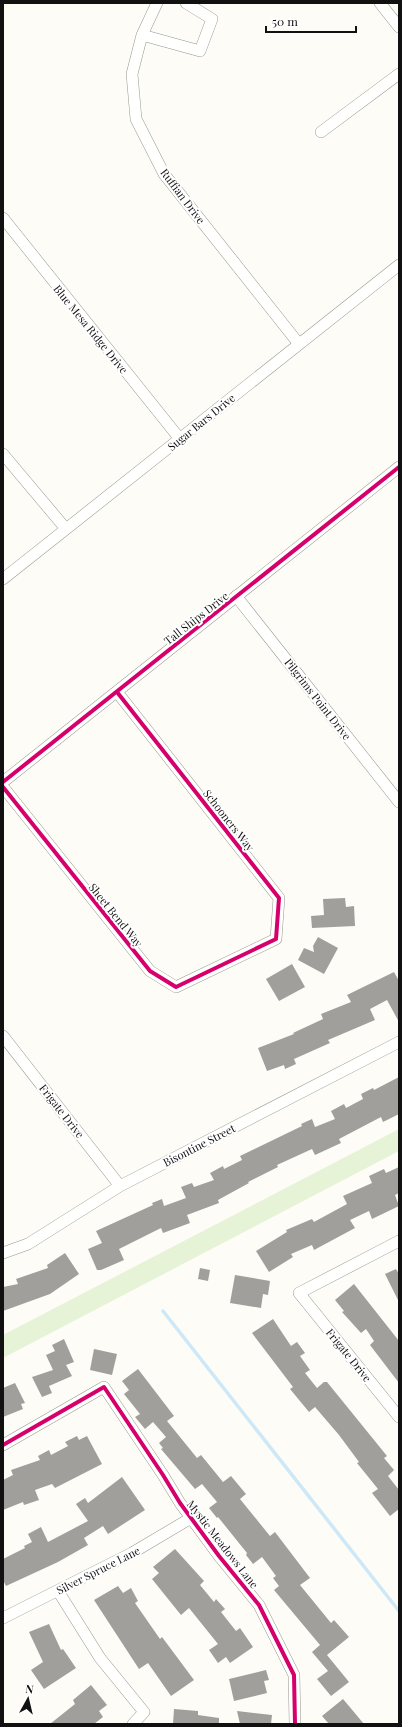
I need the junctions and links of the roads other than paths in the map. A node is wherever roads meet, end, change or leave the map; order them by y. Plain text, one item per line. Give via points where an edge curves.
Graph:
1 (157, 3) edge
2 (186, 3) edge
3 (380, 3) edge
4 (399, 28) edge
5 (142, 35) junction
6 (399, 74) edge
7 (321, 132) dead end
8 (3, 218) edge
9 (399, 265) edge
10 (299, 344) junction
11 (180, 439) junction
12 (3, 454) edge
13 (399, 467) edge
14 (66, 530) junction
15 (3, 579) edge
16 (236, 596) junction
17 (117, 692) junction
18 (3, 782) edge
19 (3, 787) edge
20 (399, 802) edge
21 (243, 955) joint
22 (3, 1036) edge
23 (399, 1042) edge
24 (120, 1186) junction
25 (399, 1241) edge
26 (3, 1253) edge
27 (399, 1417) edge
28 (3, 1445) edge
29 (191, 1518) junction
30 (58, 1591) junction
31 (3, 1618) edge
32 (133, 1724) edge
33 (295, 1724) edge

1 - 5 street, Ruffian Drive
2 - 5 street via 212,19 200,51
3 - 4 street
5 - 10 street, Ruffian Drive via 132,74 136,119 164,174
6 - 7 street
8 - 11 street, Blue Mesa Ridge Drive
9 - 10 street, Sugar Bars Drive
10 - 11 street, Sugar Bars Drive
11 - 14 street, Sugar Bars Drive
12 - 14 street
13 - 16 street, Tall Ships Drive
14 - 15 street, Sugar Bars Drive
16 - 17 street, Tall Ships Drive
16 - 20 street, Pilgrims Point Drive
17 - 18 street, Tall Ships Drive
17 - 21 street, Schooners Way via 279,898 276,939
19 - 21 street, Sheet Bend Way via 150,971 176,987
22 - 24 street, Frigate Drive
23 - 24 street, Bisontine Street
24 - 26 street, Bisontine Street via 28,1244
25 - 27 street, Frigate Drive via 299,1293
28 - 29 street, Mystic Meadows Lane via 104,1387
29 - 30 street, Silver Spruce Lane via 132,1553
29 - 33 street, Mystic Meadows Lane via 259,1605 294,1675
30 - 31 street, Silver Spruce Lane
30 - 32 street via 100,1658 144,1712

